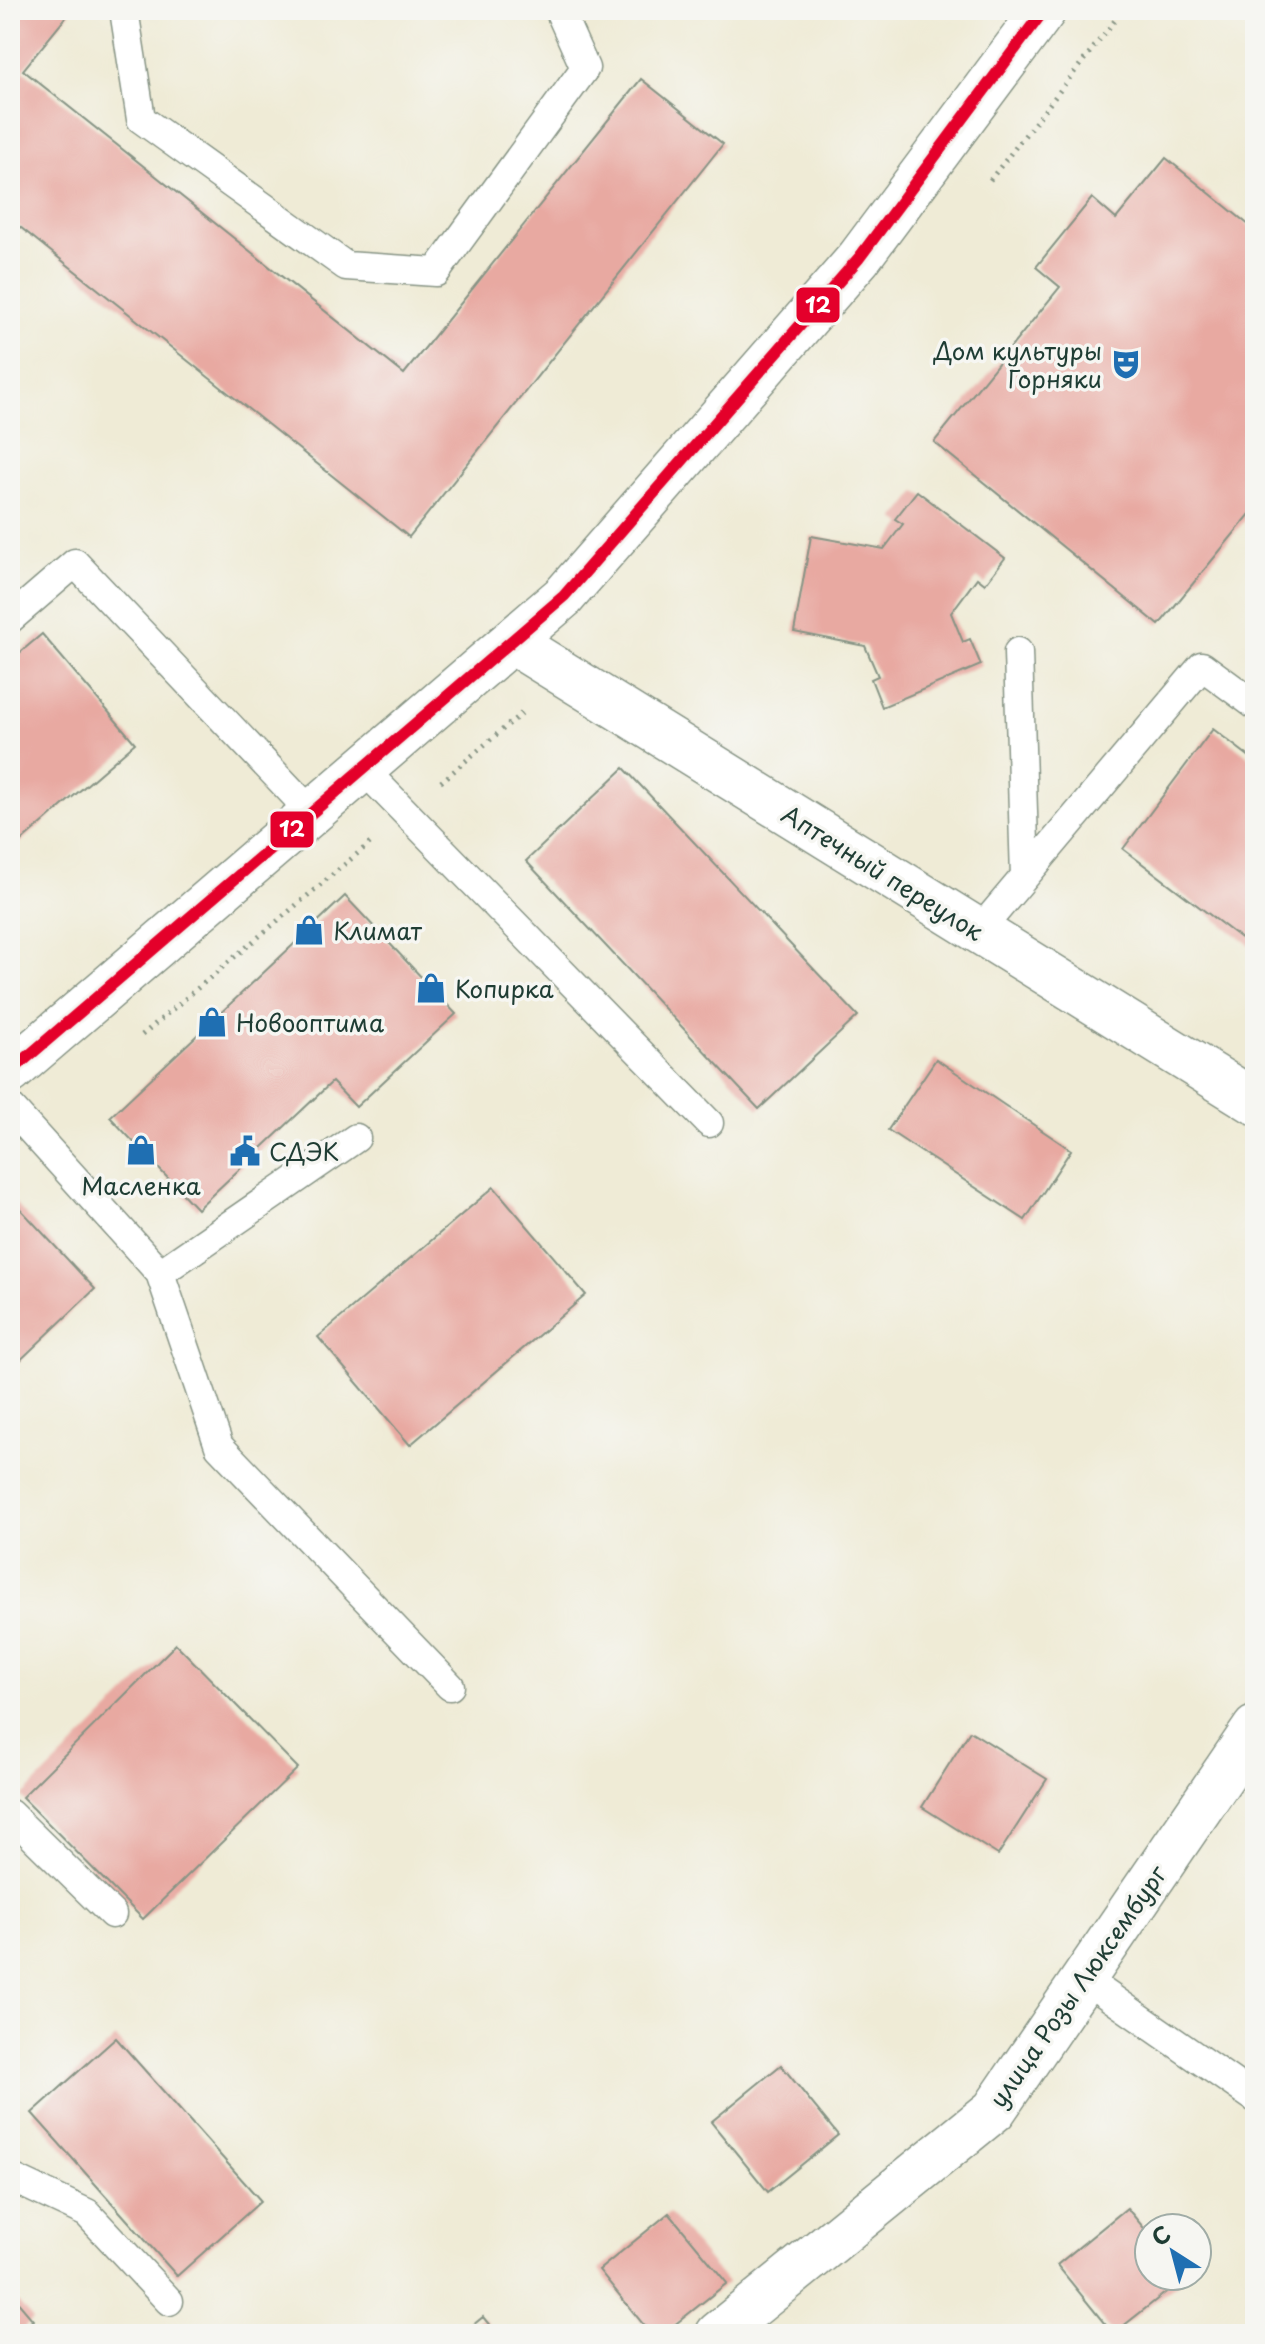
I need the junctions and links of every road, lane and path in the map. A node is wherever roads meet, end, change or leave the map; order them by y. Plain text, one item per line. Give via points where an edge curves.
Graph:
1 (124, 10) edge
2 (559, 10) edge
3 (1044, 10) edge
4 (1123, 10) edge
5 (985, 185) dead end
6 (10, 619) edge
7 (512, 642) junction
8 (1018, 652) dead end
9 (1255, 705) edge
10 (363, 769) junction
11 (312, 813) junction
12 (1025, 876) junction
13 (979, 931) junction
14 (10, 1072) edge
15 (1255, 1102) edge
16 (10, 1107) edge
17 (709, 1123) dead end
18 (356, 1138) dead end
19 (160, 1273) junction
20 (450, 1686) dead end
21 (1255, 1728) edge
22 (10, 1814) edge
23 (112, 1914) dead end
24 (1084, 1979) junction
25 (1255, 2098) edge
26 (10, 2177) edge
27 (169, 2301) dead end
28 (718, 2334) edge

1 - 2 lane via 141,119 346,266 436,272 585,68
3 - 7 street via 859,258 564,596
4 - 5 path
6 - 11 lane via 75,563
7 - 10 street
7 - 13 street, Аптечный переулок
8 - 12 lane
9 - 12 lane via 1202,666
10 - 11 street
10 - 17 lane
11 - 14 street
12 - 13 lane
13 - 15 street, Аптечный переулок
16 - 19 lane
18 - 19 lane
19 - 20 lane via 219,1446
21 - 24 street, улица Розы Люксембург
22 - 23 lane
24 - 25 lane
24 - 28 street, улица Розы Люксембург via 994,2110
26 - 27 lane via 87,2213

